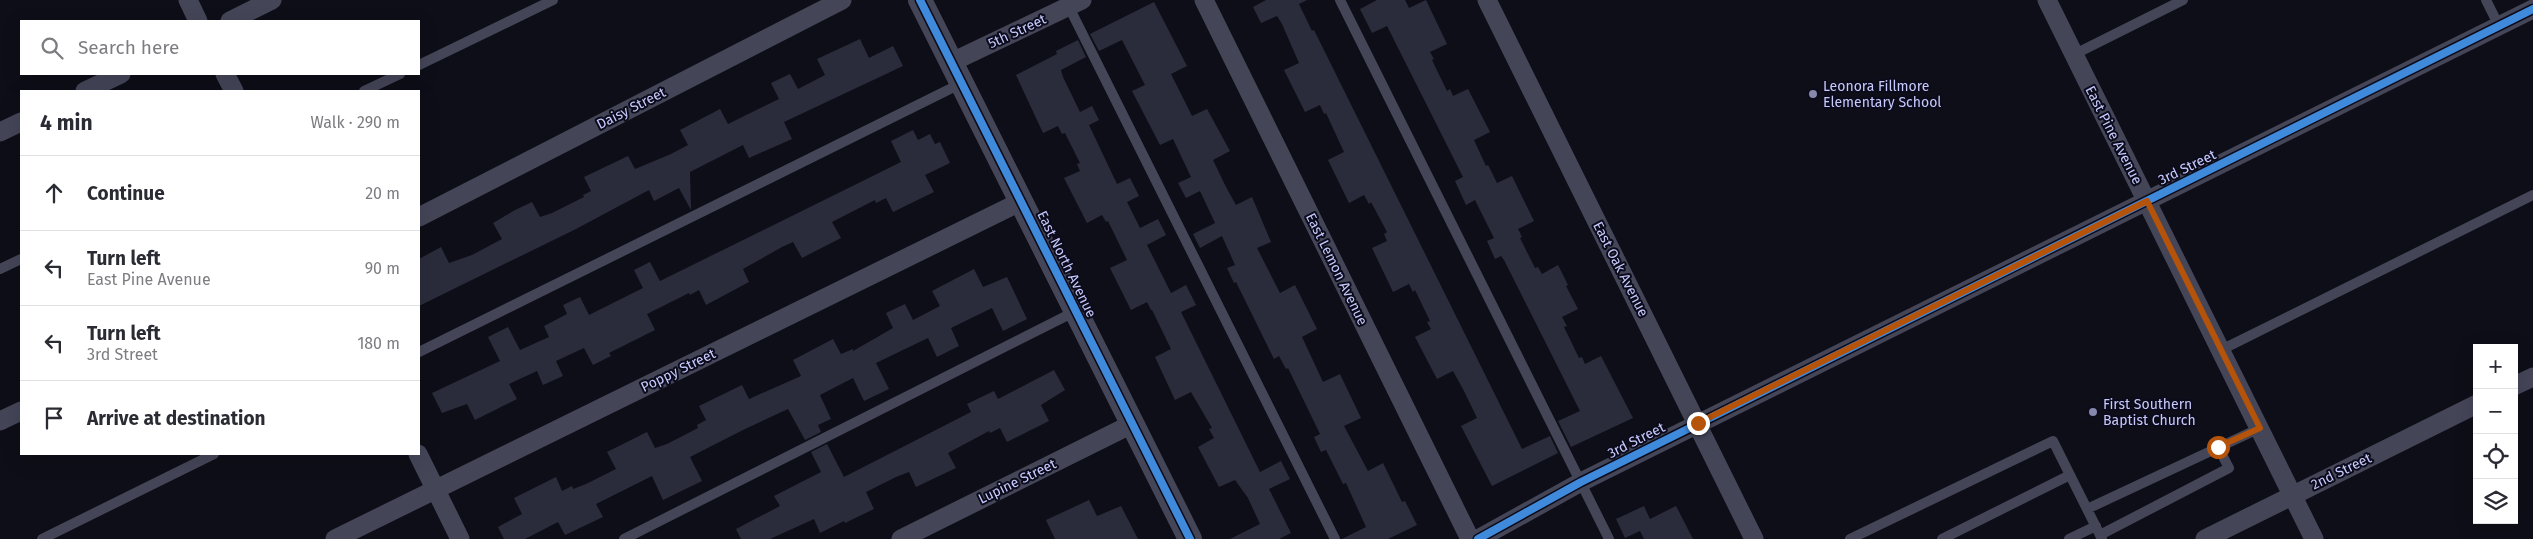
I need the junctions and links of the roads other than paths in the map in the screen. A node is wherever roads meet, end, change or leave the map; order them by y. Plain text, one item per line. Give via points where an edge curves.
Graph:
1 (188, 0) edge
2 (272, 0) edge
3 (553, 0) edge
4 (842, 0) edge
5 (920, 0) edge
6 (1204, 0) edge
7 (1340, 0) edge
8 (1486, 0) edge
9 (2047, 0) edge
10 (2183, 0) edge
11 (2486, 0) edge
12 (1072, 2) edge
13 (2533, 9) edge
14 (198, 20) edge
15 (232, 20) edge
16 (2499, 26) junction
17 (2073, 55) junction
18 (420, 65) edge
19 (957, 72) junction
20 (119, 75) edge
21 (226, 75) edge
22 (398, 75) edge
23 (87, 90) edge
24 (233, 90) edge
25 (366, 90) edge
26 (20, 122) edge
27 (0, 132) edge
28 (2533, 195) edge
29 (1022, 201) junction
30 (2147, 201) junction
31 (420, 215) edge
32 (20, 259) edge
33 (0, 269) edge
34 (1076, 311) junction
35 (2221, 350) junction
36 (420, 351) edge
37 (2533, 377) edge
38 (2518, 384) edge
39 (2473, 406) edge
40 (20, 411) edge
41 (0, 421) edge
42 (1698, 423) junction
43 (1132, 424) junction
44 (2260, 428) junction
45 (2218, 447) junction
46 (212, 455) edge
47 (419, 455) edge
48 (2070, 475) junction
49 (1581, 482) junction
50 (436, 489) junction
51 (2292, 495) junction
52 (2087, 508) junction
53 (2099, 533) edge
54 (42, 539) edge
55 (335, 539) edge
56 (460, 539) edge
57 (624, 539) edge
58 (901, 539) edge
59 (1190, 539) edge
60 (1335, 539) edge
61 (1470, 539) edge
62 (1478, 539) edge
63 (1609, 539) edge
64 (1754, 539) edge
65 (1850, 539) edge
66 (1942, 539) edge
67 (2069, 539) edge
68 (2206, 539) edge
69 (2314, 539) edge

1 - 14 street
2 - 15 street
3 - 18 lane
4 - 31 street, Daisy Street
5 - 19 street, East North Avenue
6 - 61 street, East Lemon Avenue
7 - 49 lane
8 - 42 street, East Oak Avenue
9 - 17 street, East Pine Avenue
10 - 17 lane
11 - 16 lane
12 - 19 street, 5th Street
12 - 60 lane
13 - 16 street, 3rd Street
16 - 30 street, 3rd Street
17 - 30 street, East Pine Avenue
19 - 29 street, East North Avenue
19 - 36 lane
20 - 23 street
21 - 24 street
22 - 25 lane
26 - 27 street
28 - 35 lane
29 - 34 street, East North Avenue
29 - 50 street, Poppy Street
30 - 35 street, East Pine Avenue
30 - 42 street, 3rd Street
32 - 33 lane
34 - 43 street, East North Avenue
34 - 57 lane
35 - 44 street, East Pine Avenue
37 - 38 street
39 - 51 street, 2nd Street
40 - 41 street
42 - 49 street, 3rd Street
42 - 64 street, East Oak Avenue
43 - 58 street, Lupine Street
43 - 59 street, East North Avenue
44 - 45 lane
44 - 51 street, East Pine Avenue
45 - 52 lane
45 - 53 lane via 2229,468
46 - 54 lane
47 - 50 street
48 - 52 lane
48 - 65 lane via 2053,441
48 - 66 lane
49 - 62 street, 3rd Street
49 - 63 lane
50 - 55 street, Poppy Street
50 - 56 street
51 - 68 street, 2nd Street
51 - 69 street, East Pine Avenue
52 - 53 lane
53 - 67 lane

